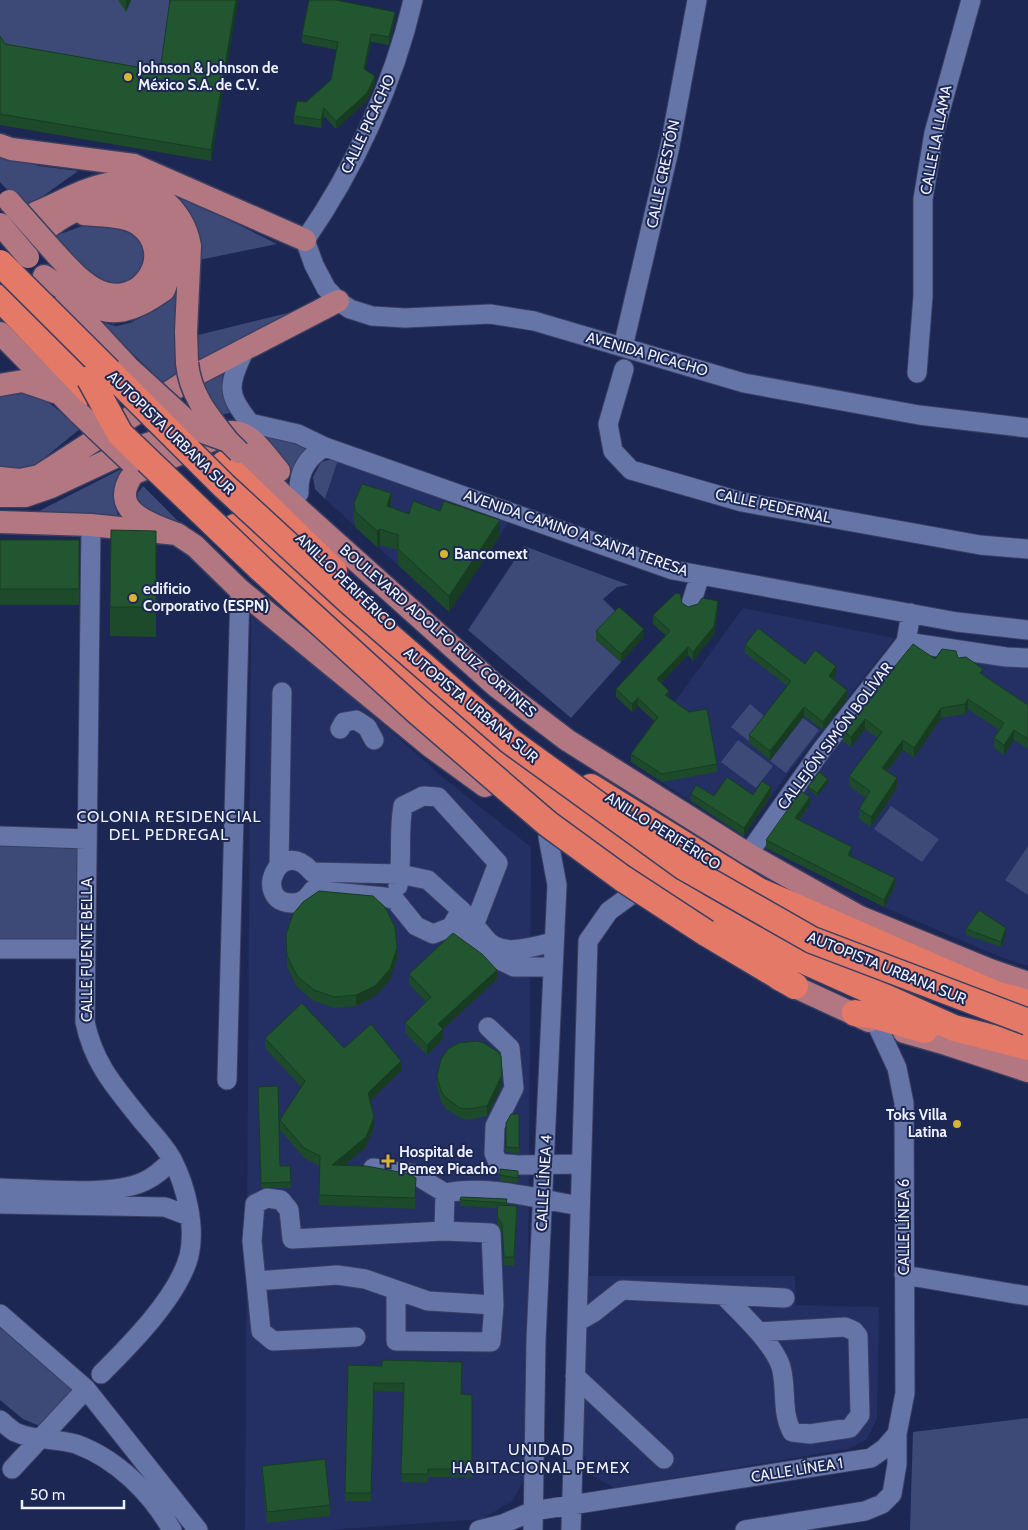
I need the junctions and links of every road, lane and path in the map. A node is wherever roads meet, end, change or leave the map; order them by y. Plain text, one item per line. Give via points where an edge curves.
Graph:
1 (413, 0) edge
2 (697, 0) edge
3 (971, 0) edge
4 (0, 145) edge
5 (134, 166) junction
6 (5, 195) edge
7 (73, 212) junction
8 (35, 213) junction
9 (0, 224) edge
10 (305, 240) junction
11 (0, 250) edge
12 (0, 264) edge
13 (0, 274) edge
14 (37, 280) junction
15 (1, 295) edge
16 (338, 301) junction
17 (0, 333) edge
18 (623, 347) junction
19 (244, 352) junction
20 (624, 369) dead end
21 (917, 373) dead end
22 (0, 385) edge
23 (57, 392) junction
24 (89, 397) junction
25 (250, 424) junction
26 (1028, 428) edge
27 (325, 447) junction
28 (230, 452) junction
29 (95, 466) junction
30 (0, 478) edge
31 (299, 493) junction
32 (0, 496) edge
33 (2, 522) edge
34 (91, 525) junction
35 (177, 534) junction
36 (1028, 549) edge
37 (700, 575) junction
38 (240, 590) junction
39 (691, 604) edge
40 (911, 613) junction
41 (1020, 629) edge
42 (906, 642) junction
43 (1006, 657) junction
44 (1028, 658) edge
45 (282, 692) dead end
46 (340, 729) dead end
47 (374, 740) dead end
48 (617, 770) junction
49 (485, 786) junction
50 (0, 836) edge
51 (548, 837) junction
52 (86, 839) junction
53 (748, 854) junction
54 (279, 866) junction
55 (400, 874) junction
56 (631, 895) junction
57 (395, 900) junction
58 (461, 910) junction
59 (475, 923) junction
60 (451, 927) junction
61 (554, 942) junction
62 (486, 947) junction
63 (0, 949) edge
64 (86, 949) junction
65 (553, 967) junction
66 (1028, 983) edge
67 (794, 986) junction
68 (996, 994) junction
69 (1028, 999) edge
70 (1028, 1003) edge
71 (866, 1019) junction
72 (1028, 1022) edge
73 (488, 1027) dead end
74 (1028, 1036) edge
75 (1028, 1047) edge
76 (1028, 1060) edge
77 (1028, 1072) edge
78 (227, 1080) dead end
79 (172, 1160) junction
80 (544, 1164) junction
81 (581, 1164) junction
82 (373, 1168) edge
83 (0, 1188) edge
84 (444, 1193) junction
85 (59, 1198) junction
86 (543, 1200) junction
87 (0, 1204) edge
88 (580, 1206) junction
89 (189, 1216) junction
90 (444, 1231) junction
91 (904, 1275) junction
92 (256, 1282) junction
93 (396, 1290) junction
94 (723, 1295) junction
95 (1028, 1296) edge
96 (785, 1298) dead end
97 (494, 1305) junction
98 (0, 1314) edge
99 (577, 1322) junction
100 (759, 1332) junction
101 (356, 1337) dead end
102 (101, 1374) dead end
103 (575, 1376) junction
104 (86, 1389) junction
105 (0, 1420) edge
106 (897, 1434) junction
107 (41, 1439) junction
108 (664, 1459) dead end
109 (12, 1469) dead end
110 (571, 1505) junction
111 (533, 1511) junction
112 (172, 1530) edge
113 (198, 1530) edge
114 (479, 1530) edge
115 (533, 1530) edge
116 (571, 1530) edge
117 (745, 1530) edge

1 - 10 street, CALLE PICACHO via 404,42 389,84 332,199
2 - 18 street, CALLE CRESTÓN via 670,146
3 - 21 street, CALLE LA LLAMA via 934,133 923,199 923,296
4 - 5 main road
5 - 8 main road via 101,170 81,178
5 - 10 main road
6 - 7 main road, bridge via 83,282 101,292 118,294 145,284 153,272 154,247 140,226 130,220
7 - 13 main road via 37,236
7 - 14 main road via 120,200 155,214 163,224 172,256 164,290 138,306 106,312
8 - 11 main road
8 - 28 main road, BOULEVARD ADOLFO RUIZ CORTINES, bridge via 107,184 128,184 165,200 178,214 190,246 186,332 191,386
9 - 14 main road, bridge via 28,257
10 - 16 street, AVENIDA PICACHO via 326,288
11 - 14 highway, ANILLO PERIFÉRICO
12 - 72 highway, AUTOPISTA URBANA SUR, bridge via 224,486 510,742 684,867 812,940
14 - 28 highway, ANILLO PERIFÉRICO via 128,372
15 - 24 highway, ANILLO PERIFÉRICO
16 - 18 street, AVENIDA PICACHO via 372,316 405,318 490,314 534,321
16 - 19 main road
17 - 23 main road
18 - 26 street, AVENIDA PICACHO via 744,383 919,415
19 - 25 street via 232,379 232,392
19 - 30 main road via 177,387 39,476 20,480
20 - 36 street, CALLE PEDERNAL via 608,433 613,451 631,470 742,502 980,545
22 - 23 main road via 23,381
23 - 24 main road
24 - 49 main road, bridge via 170,499
24 - 67 highway, bridge via 120,434 262,570 411,706 548,824 622,878
24 - 74 highway, AUTOPISTA URBANA SUR via 268,543 512,760 712,903 832,962 944,1009
24 - 75 highway, ANILLO PERIFÉRICO, bridge via 489,756 697,906 752,938 954,1028
25 - 27 street, AVENIDA CAMINO A SANTA TERESA via 298,434
25 - 29 main road via 227,423 181,432
27 - 31 street via 306,463 300,477
27 - 37 street, AVENIDA CAMINO A SANTA TERESA via 673,570
28 - 48 main road, BOULEVARD ADOLFO RUIZ CORTINES via 496,686 567,740
28 - 68 highway, ANILLO PERIFÉRICO via 407,640 484,710 551,762 759,891
29 - 32 main road via 25,496
29 - 33 main road via 81,483
31 - 35 main road via 247,436 232,432 133,474 127,482 126,505 134,515
31 - 48 main road via 557,723
33 - 34 main road
34 - 35 main road
34 - 52 street, CALLE FUENTE BELLA
35 - 38 main road via 195,546
37 - 39 street
37 - 40 street, AVENIDA CAMINO A SANTA TERESA
38 - 49 main road via 430,746
38 - 78 street
40 - 41 street, AVENIDA CAMINO A SANTA TERESA
40 - 42 street, CALLEJÓN SIMÓN BOLÍVAR
41 - 43 street
42 - 43 street
42 - 53 street, CALLEJÓN SIMÓN BOLÍVAR via 823,748
43 - 44 street
45 - 54 street
46 - 47 street via 344,722 356,720 367,727
48 - 53 main road, BOULEVARD ADOLFO RUIZ CORTINES
49 - 51 main road
50 - 52 street
51 - 56 main road
51 - 61 street, CALLE LÍNEA 4 via 557,885
52 - 64 street, CALLE FUENTE BELLA
53 - 66 main road, BOULEVARD ADOLFO RUIZ CORTINES via 860,917
54 - 55 street via 287,861 297,861 306,864 312,872
54 - 57 street via 271,883 274,893 289,904 299,903 313,890
55 - 57 street
55 - 58 street via 428,880
55 - 59 street via 400,826 404,806 423,796 438,797 498,862
56 - 67 main road via 760,972
56 - 81 street via 608,911 588,940
57 - 60 street via 416,926 432,934
58 - 59 street
58 - 60 street
59 - 62 street
60 - 62 street
61 - 62 street via 514,950
61 - 65 street, CALLE LÍNEA 4
62 - 65 street via 514,967
63 - 64 street
64 - 79 street, CALLE FUENTE BELLA via 85,1022 90,1046 111,1083
65 - 80 street, CALLE LÍNEA 4
67 - 71 main road
68 - 69 highway
68 - 70 highway, ANILLO PERIFÉRICO
71 - 76 highway via 876,1016
71 - 77 main road
71 - 91 street, CALLE LÍNEA 6 via 897,1068 904,1103
73 - 80 street via 510,1048 514,1088 495,1126 494,1153 498,1163
79 - 85 street via 160,1172 128,1187
79 - 89 street, CALLE FUENTE BELLA
80 - 81 street
80 - 86 street, CALLE LÍNEA 4
81 - 88 street
82 - 84 street via 414,1174
83 - 85 street
84 - 86 street via 462,1190
84 - 90 street
85 - 87 street
85 - 89 street via 165,1207
86 - 88 street
86 - 111 street, CALLE LÍNEA 4
88 - 99 street
89 - 102 street, CALLE FUENTE BELLA via 192,1240 175,1286 136,1338
90 - 92 street via 292,1239 289,1210 280,1200 266,1198 255,1204 252,1241
90 - 97 street via 491,1234
91 - 95 street
91 - 106 street, CALLE LÍNEA 6 via 905,1393
92 - 93 street via 337,1275 365,1279
92 - 101 street via 261,1331 273,1341
93 - 97 street via 428,1301
93 - 97 street via 396,1341 491,1342
94 - 96 street
94 - 99 street via 622,1290
94 - 100 street
98 - 104 street
99 - 103 street
100 - 100 street via 781,1366 787,1423 792,1432 810,1434 850,1428 860,1415 858,1336 854,1331 845,1327
103 - 108 street
103 - 110 street
104 - 107 street
104 - 113 street
105 - 107 street via 15,1432
106 - 110 street, CALLE LÍNEA 1 via 871,1458
106 - 117 street via 898,1464 892,1494 882,1504 865,1511
107 - 109 street
107 - 112 street via 76,1444 134,1478
110 - 111 street, CALLE LÍNEA 1
110 - 116 street
111 - 114 street, CALLE LÍNEA 1
111 - 115 street, CALLE LÍNEA 4

